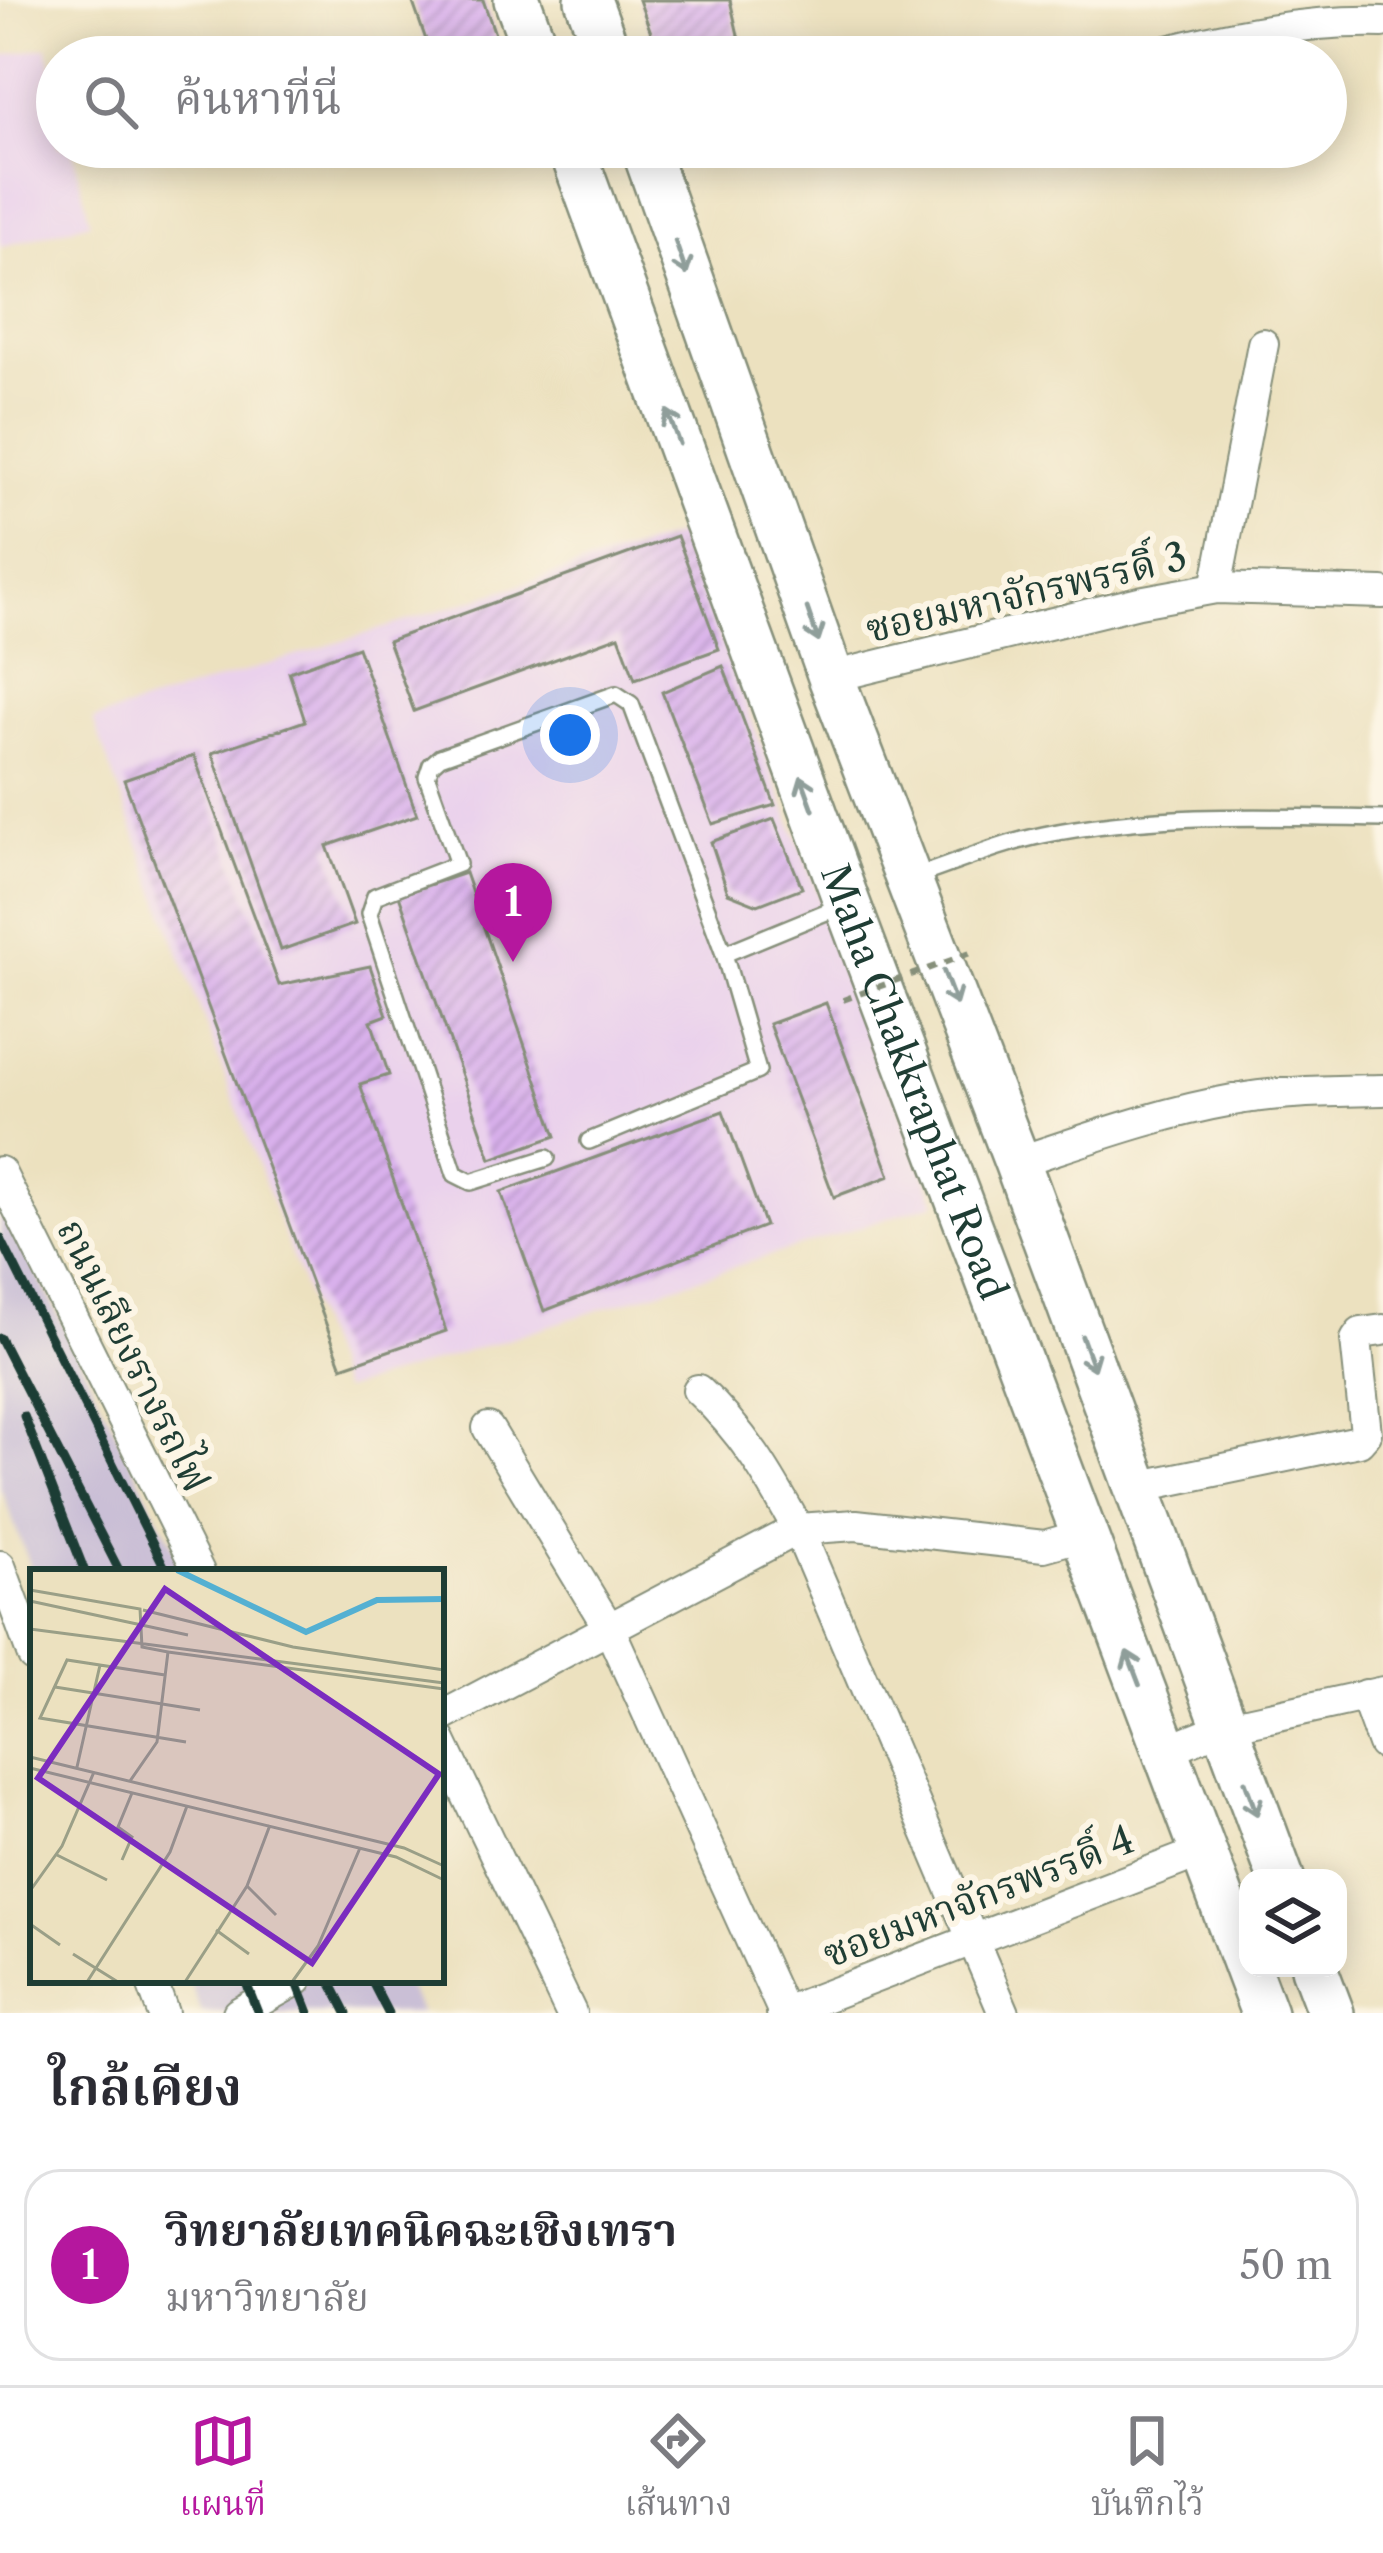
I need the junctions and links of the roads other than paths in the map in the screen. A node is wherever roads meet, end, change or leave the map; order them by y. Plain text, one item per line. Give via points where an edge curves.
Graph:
1 (518, 0) edge
2 (588, 0) edge
3 (1313, 12) edge
4 (1383, 22) edge
5 (531, 36) edge
6 (601, 36) edge
7 (1223, 36) edge
8 (579, 168) edge
9 (651, 168) edge
10 (1263, 344) dead end
11 (1216, 588) junction
12 (1383, 593) edge
13 (831, 677) junction
14 (1383, 819) edge
15 (909, 879) junction
16 (848, 903) junction
17 (724, 954) junction
18 (1383, 1090) edge
19 (590, 1141) dead end
20 (547, 1158) dead end
21 (1017, 1162) junction
22 (0, 1172) edge
23 (1383, 1330) edge
24 (698, 1390) dead end
25 (488, 1428) dead end
26 (1137, 1487) junction
27 (798, 1529) junction
28 (1083, 1535) junction
29 (0, 1566) edge
30 (198, 1569) edge
31 (610, 1630) junction
32 (30, 1648) edge
33 (1374, 1694) edge
34 (444, 1715) edge
35 (1224, 1727) junction
36 (1383, 1744) edge
37 (444, 1747) edge
38 (1164, 1751) junction
39 (1201, 1852) junction
40 (1277, 1869) edge
41 (974, 1942) junction
42 (1317, 1977) edge
43 (152, 1983) edge
44 (292, 1983) edge
45 (163, 2013) edge
46 (238, 2013) edge
47 (571, 2013) edge
48 (784, 2013) edge
49 (1004, 2013) edge
50 (1264, 2013) edge
51 (1331, 2013) edge

1 - 5 main road
2 - 6 main road
3 - 4 street
3 - 7 street
16 -> 8 main road, Maha Chakkraphat Road
9 -> 13 main road, Maha Chakkraphat Road
10 - 11 street
11 - 12 street, ซอยมหาจักรพรรดิ์ 3
11 - 13 street, ซอยมหาจักรพรรดิ์ 3
13 - 15 main road, Maha Chakkraphat Road
14 - 15 lane via 1126,820 1038,836
15 -> 21 main road, Maha Chakkraphat Road
16 - 17 lane
16 - 28 main road, Maha Chakkraphat Road
17 - 19 lane via 758,1071
17 - 20 lane via 624,696 431,765 428,777 458,864 375,896 369,914 455,1174 471,1182
18 - 21 street via 1235,1099
21 -> 26 main road, Maha Chakkraphat Road
22 - 30 street, ถนนเลียงรางรถไฟ
23 - 26 street via 1356,1340 1363,1438
24 - 27 street via 762,1462
25 - 31 street
26 - 35 main road, Maha Chakkraphat Road
27 - 28 street via 856,1525 1044,1546
27 - 31 street
27 - 41 street
38 -> 28 main road, Maha Chakkraphat Road
29 - 32 street
31 - 34 street
31 - 48 street
33 - 35 street
33 - 36 street
35 - 38 street
35 -> 40 main road, Maha Chakkraphat Road
37 - 47 street
38 - 39 main road, Maha Chakkraphat Road
39 - 41 street, ซอยมหาจักรพรรดิ์ 4
39 - 50 main road, Maha Chakkraphat Road
41 - 48 street, ซอยมหาจักรพรรดิ์ 4
41 - 49 street
42 - 51 main road
43 - 45 street
44 - 46 street

